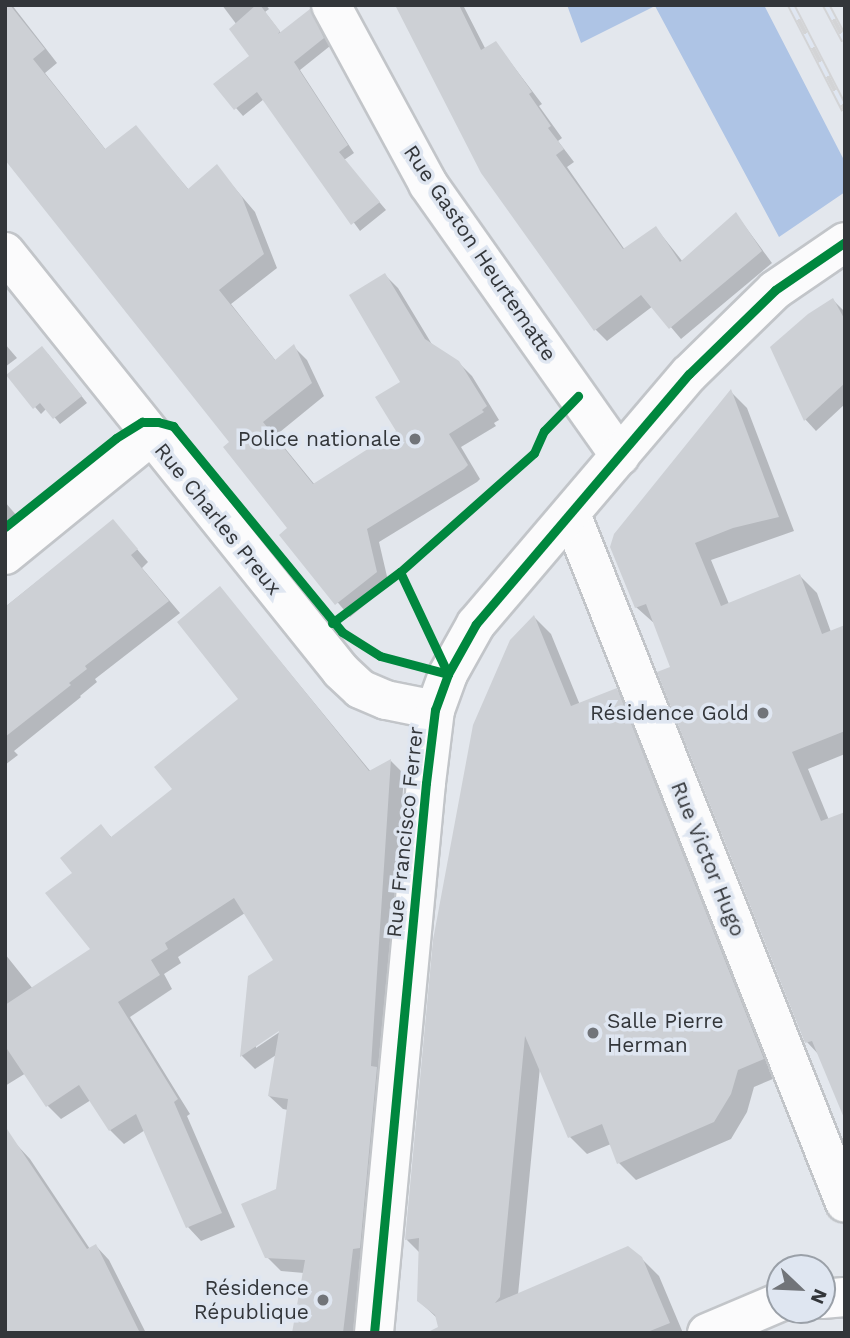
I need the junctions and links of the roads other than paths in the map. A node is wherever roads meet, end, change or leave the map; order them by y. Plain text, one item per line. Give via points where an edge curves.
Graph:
1 (331, 5) edge
2 (845, 242) edge
3 (5, 252) edge
4 (151, 436) junction
5 (620, 456) junction
6 (571, 514) junction
7 (5, 555) edge
8 (435, 710) junction
9 (845, 1203) edge
10 (766, 1308) edge
11 (374, 1333) edge
12 (707, 1333) edge

1 - 5 street, Rue Gaston Heurtematte via 428,184
2 - 5 street, Rue Francisco Ferrer via 794,275 741,321
3 - 4 street, Rue Charles Preux
4 - 7 street
4 - 8 street, Rue Charles Preux via 341,671 360,688 386,700
5 - 6 street, Rue Francisco Ferrer
6 - 8 street, Rue Francisco Ferrer via 476,624 448,674
6 - 9 street, Rue Victor Hugo
8 - 11 street, Rue Francisco Ferrer
10 - 12 street

